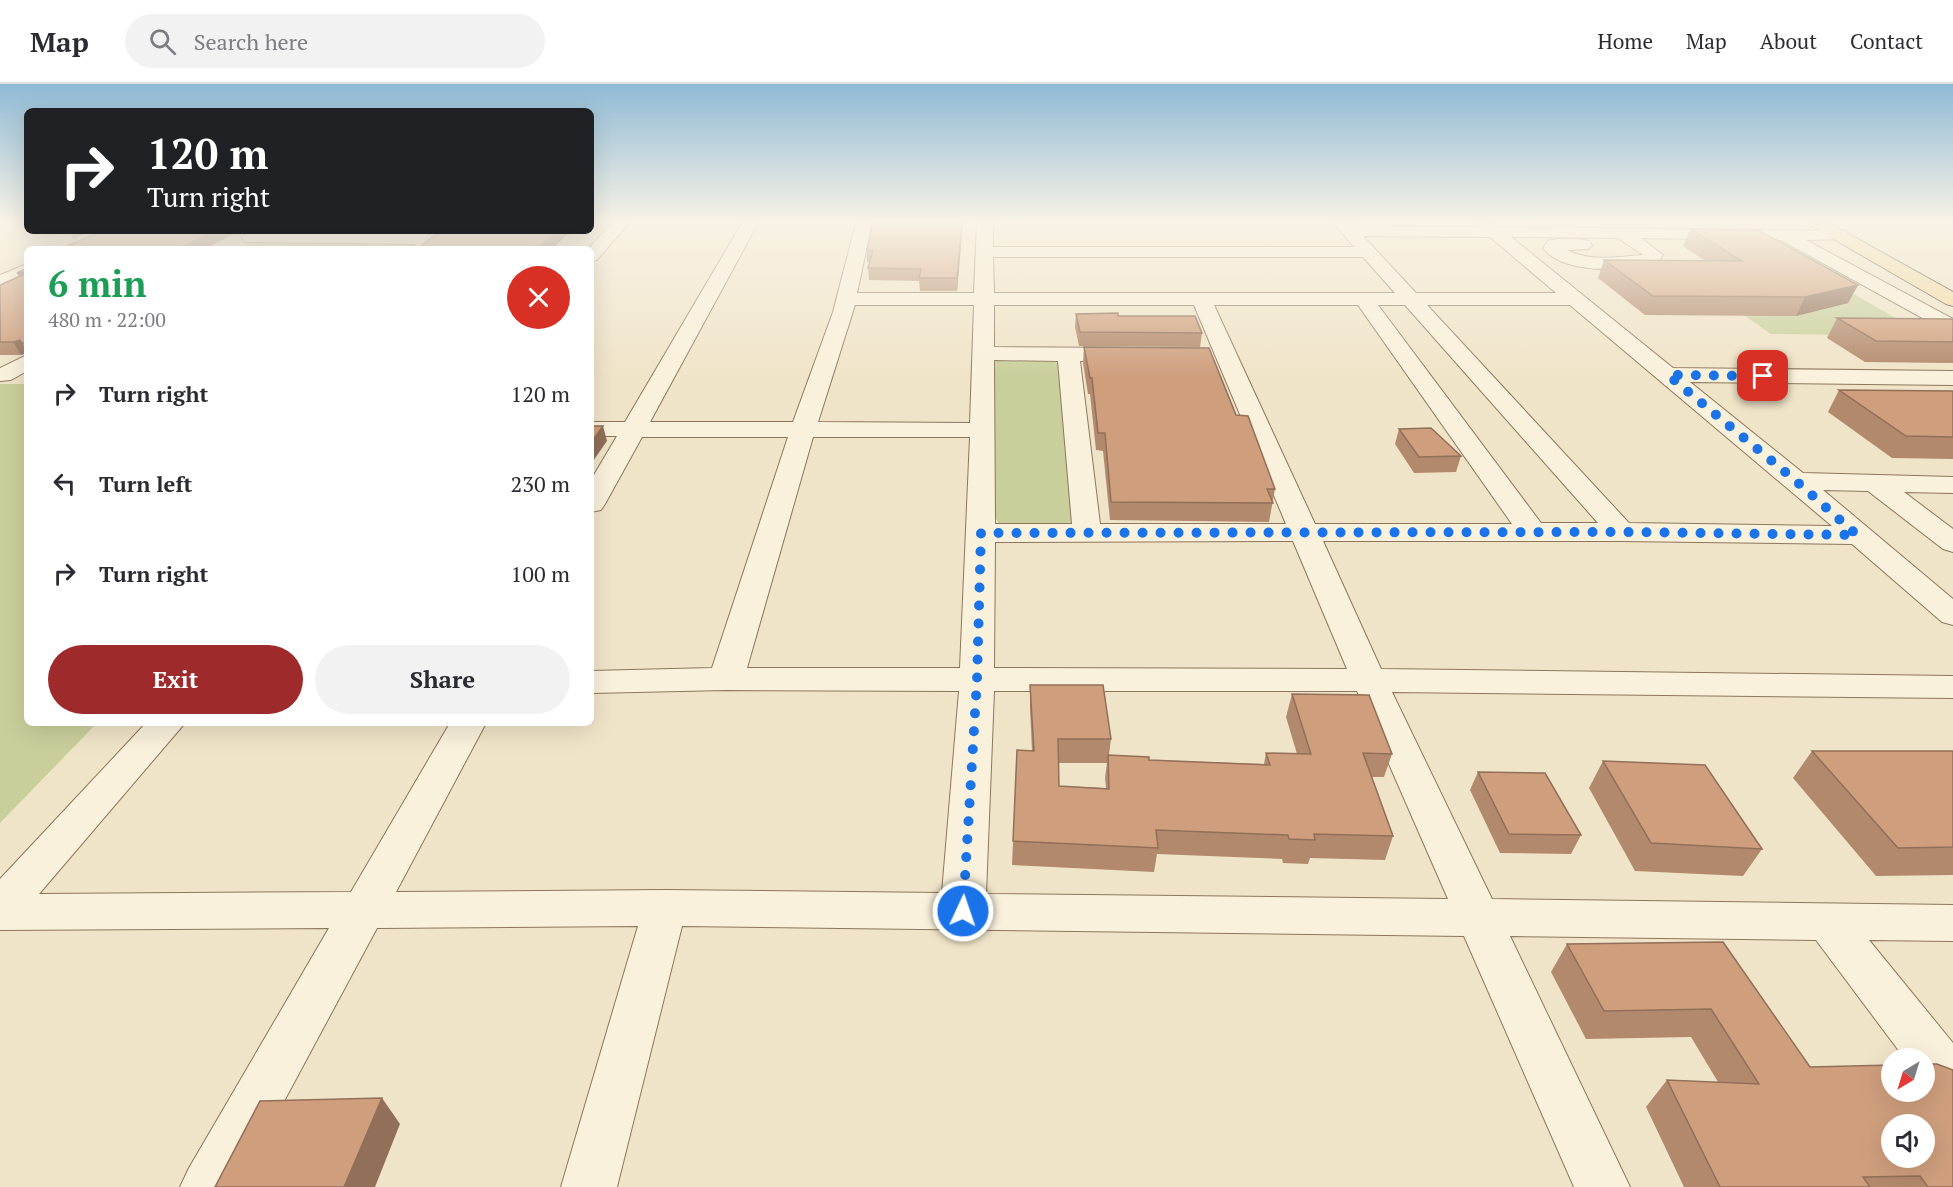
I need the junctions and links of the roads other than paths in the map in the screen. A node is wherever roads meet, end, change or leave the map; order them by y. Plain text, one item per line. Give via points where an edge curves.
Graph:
1 (17, 274) edge
2 (721, 274) edge
3 (851, 274) edge
4 (986, 274) edge
5 (1390, 274) edge
6 (1543, 274) edge
7 (1838, 274) edge
8 (1856, 274) edge
9 (1913, 274) edge
10 (0, 282) edge
11 (845, 299) junction
12 (1413, 299) junction
13 (1572, 299) junction
14 (986, 300) junction
15 (1202, 300) junction
16 (1364, 300) junction
17 (1953, 300) edge
18 (1953, 327) edge
19 (1953, 336) edge
20 (985, 353) junction
21 (1068, 354) junction
22 (1148, 355) edge
23 (24, 364) edge
24 (2, 375) edge
25 (24, 375) edge
26 (1668, 375) junction
27 (1953, 378) edge
28 (594, 429) edge
29 (633, 429) junction
30 (803, 429) junction
31 (982, 430) junction
32 (1796, 481) junction
33 (1876, 484) junction
34 (1953, 485) edge
35 (594, 499) edge
36 (1087, 532) junction
37 (1303, 532) junction
38 (1621, 532) junction
39 (981, 533) junction
40 (1533, 533) junction
41 (1857, 535) junction
42 (1953, 543) edge
43 (1953, 615) edge
44 (726, 679) junction
45 (977, 680) junction
46 (1369, 680) junction
47 (594, 682) edge
48 (1953, 687) edge
49 (163, 726) edge
50 (466, 726) edge
51 (363, 908) junction
52 (665, 908) junction
53 (0, 910) edge
54 (963, 911) junction
55 (1478, 918) junction
56 (1828, 922) junction
57 (1953, 923) edge
58 (1953, 1082) edge
59 (208, 1187) edge
60 (589, 1187) edge
61 (1602, 1187) edge

1 - 10 street
2 - 29 street
3 - 11 street
4 - 14 street
5 - 12 street
6 - 13 street
7 - 19 street
8 - 18 street
9 - 17 main road
11 - 14 street
11 - 30 street
12 - 13 street
12 - 16 street
12 - 38 street
13 - 26 street
14 - 15 street
14 - 20 street
15 - 16 street
15 - 37 street via 1216,356
16 - 40 street
20 - 21 street
20 - 31 street
21 - 22 street
21 - 36 street
23 - 24 street
24 - 25 street
26 - 27 street
26 - 32 street
28 - 29 street
29 - 30 street
29 - 35 street
30 - 31 street
30 - 44 street
31 - 39 street
32 - 33 street
32 - 41 street
33 - 34 street
33 - 42 street
36 - 37 street
36 - 39 street
37 - 40 street
37 - 46 street
38 - 40 street
38 - 41 street
39 - 45 street
41 - 43 street
44 - 45 street
44 - 47 street
45 - 46 street
45 - 54 street
46 - 48 street
46 - 55 street
49 - 53 street
50 - 51 street
51 - 52 street
51 - 53 street
51 - 59 street
52 - 54 street
52 - 60 street
54 - 55 street
55 - 56 street
55 - 61 street
56 - 57 street
56 - 58 street

